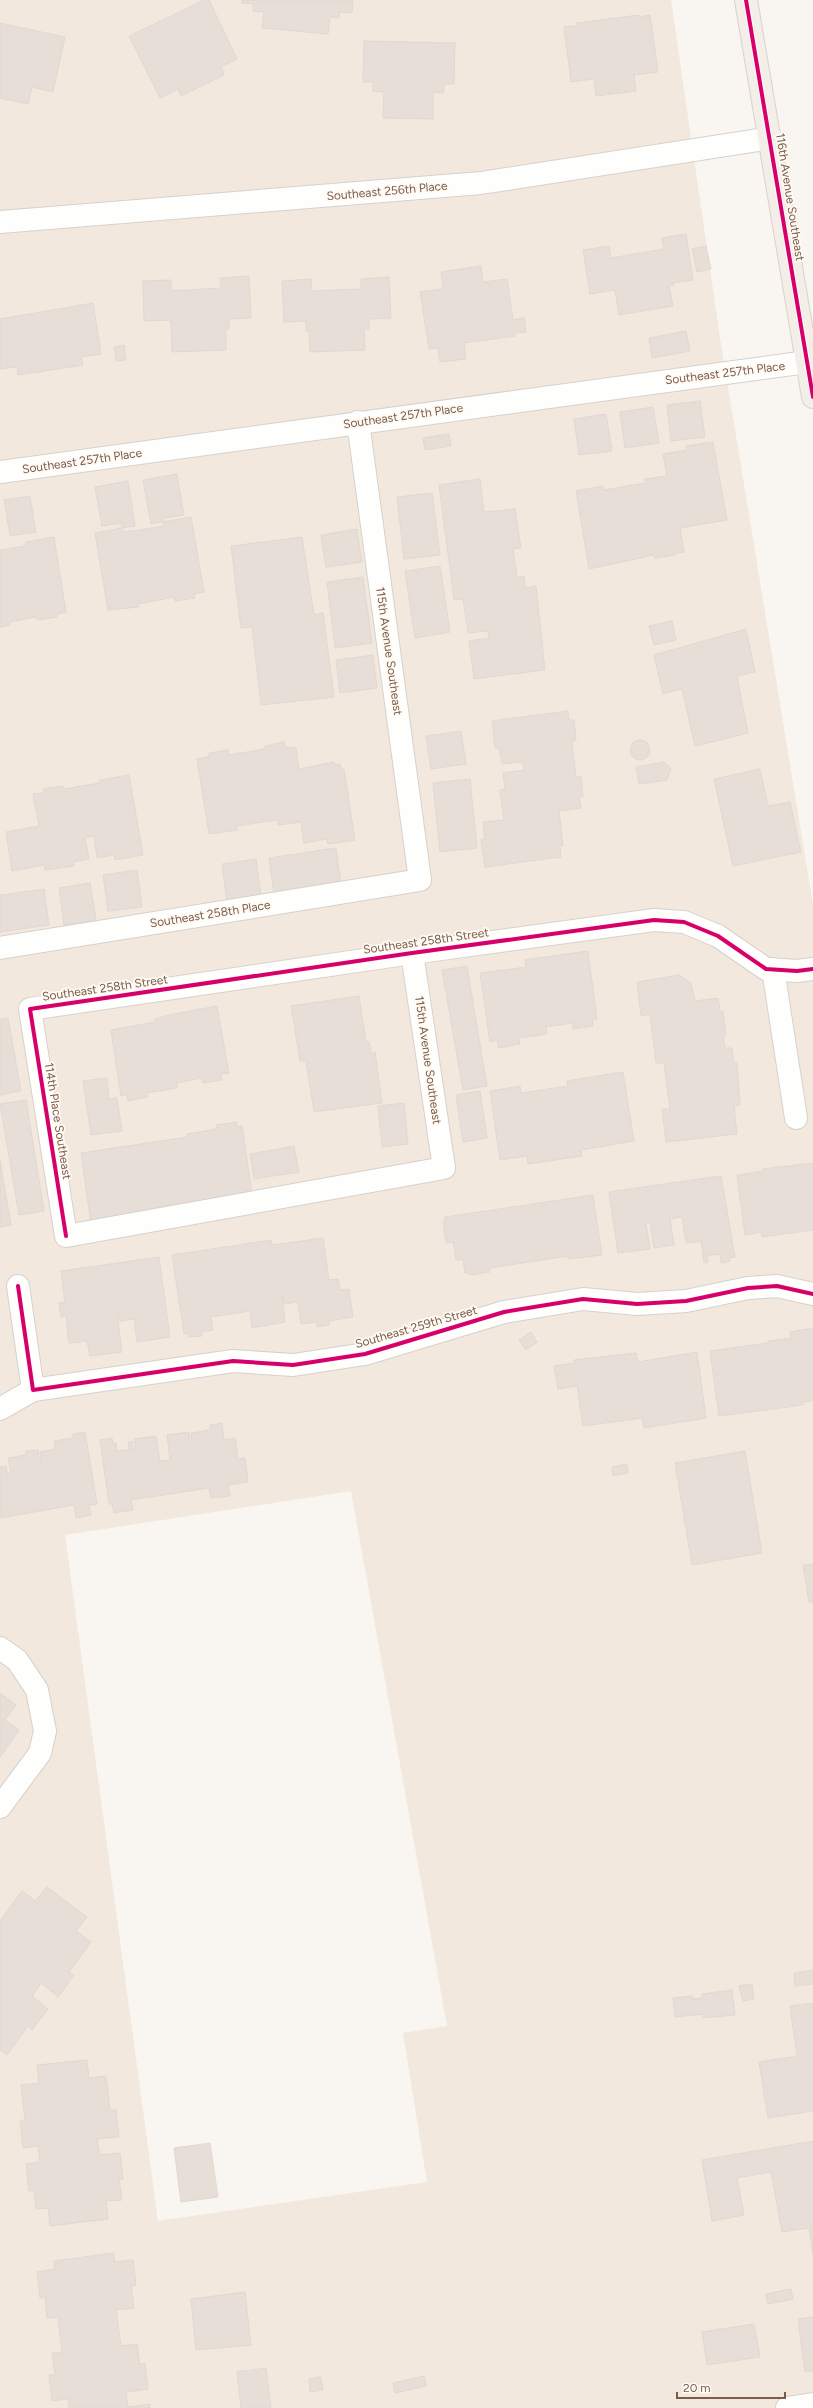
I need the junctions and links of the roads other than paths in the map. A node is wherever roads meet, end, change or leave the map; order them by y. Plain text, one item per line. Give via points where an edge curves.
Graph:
1 (746, 0) edge
2 (771, 138) junction
3 (0, 222) edge
4 (807, 362) junction
5 (813, 397) edge
6 (358, 422) junction
7 (0, 472) edge
8 (420, 880) joint
9 (0, 948) edge
10 (412, 952) junction
11 (773, 969) junction
12 (813, 969) edge
13 (30, 1009) joint
14 (796, 1118) dead end
15 (66, 1236) joint
16 (18, 1286) dead end
17 (813, 1294) edge
18 (33, 1390) junction
19 (0, 1409) edge
20 (0, 1648) edge
21 (0, 1807) edge
22 (813, 2404) edge
23 (787, 2408) edge

1 - 2 main road, 116th Avenue Southeast
2 - 3 street, Southeast 256th Place via 481,183
2 - 4 main road, 116th Avenue Southeast
4 - 5 main road, 116th Avenue Southeast
4 - 6 street, Southeast 257th Place
6 - 7 street, Southeast 257th Place
6 - 8 street, 115th Avenue Southeast
8 - 9 street, Southeast 258th Place
10 - 11 street, Southeast 258th Street via 654,920 684,922 718,936 766,968
10 - 13 street, Southeast 258th Street
10 - 15 street, 115th Avenue Southeast via 444,1168
11 - 12 street, Southeast 258th Street
11 - 14 street
13 - 15 street, 114th Place Southeast
16 - 18 street
17 - 18 street, Southeast 259th Street via 777,1286 748,1288 686,1301 637,1304 583,1299 504,1312 365,1354 294,1365 233,1361
18 - 19 street
20 - 21 street via 17,1660 37,1690 45,1730 40,1753
22 - 23 street

